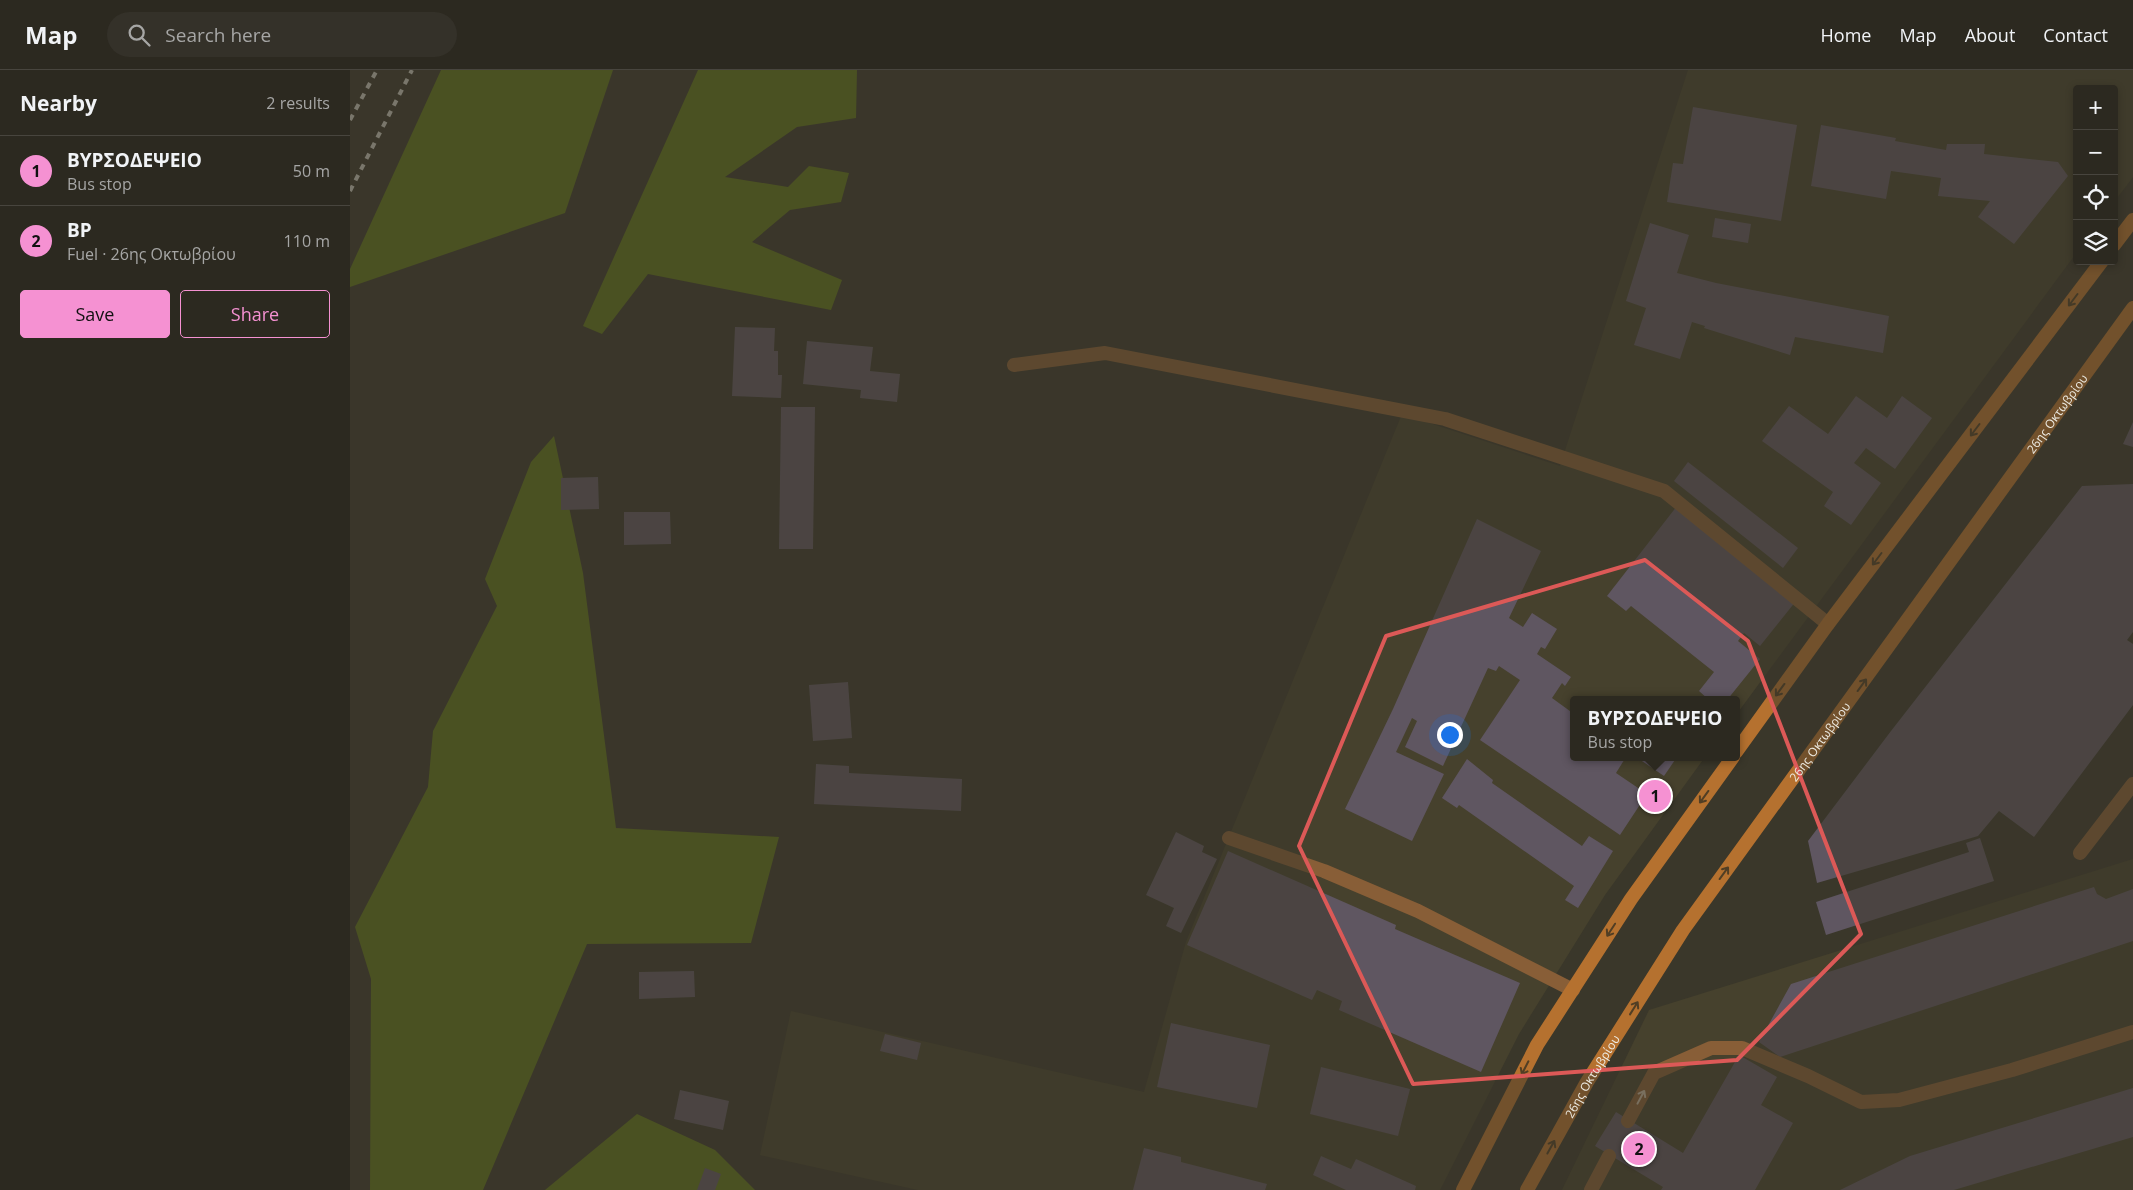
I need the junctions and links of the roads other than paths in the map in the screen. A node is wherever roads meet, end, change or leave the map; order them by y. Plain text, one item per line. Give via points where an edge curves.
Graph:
1 (2133, 220) edge
2 (2118, 240) edge
3 (2099, 265) edge
4 (2133, 308) edge
5 (1014, 366) dead end
6 (1828, 624) junction
7 (1740, 746) edge
8 (1730, 761) edge
9 (2133, 784) edge
10 (1230, 838) dead end
11 (2080, 854) dead end
12 (1573, 990) junction
13 (2133, 1032) edge
14 (1628, 1120) dead end
15 (1609, 1156) dead end
16 (1463, 1190) edge
17 (1527, 1190) edge
18 (1591, 1190) edge

1 - 2 main road
3 -> 6 main road
17 -> 4 main road, 26ης Οκτωβρίου via 1587,1082 1683,930
5 - 6 street via 1104,353 1445,419 1664,491
6 -> 7 main road
8 -> 12 main road via 1631,899
9 - 11 street
10 - 12 street via 1324,871 1418,911
12 -> 16 main road via 1537,1044
14 -> 13 street via 1654,1072 1711,1048 1742,1048 1861,1102 1899,1100 2012,1070
15 - 18 street

